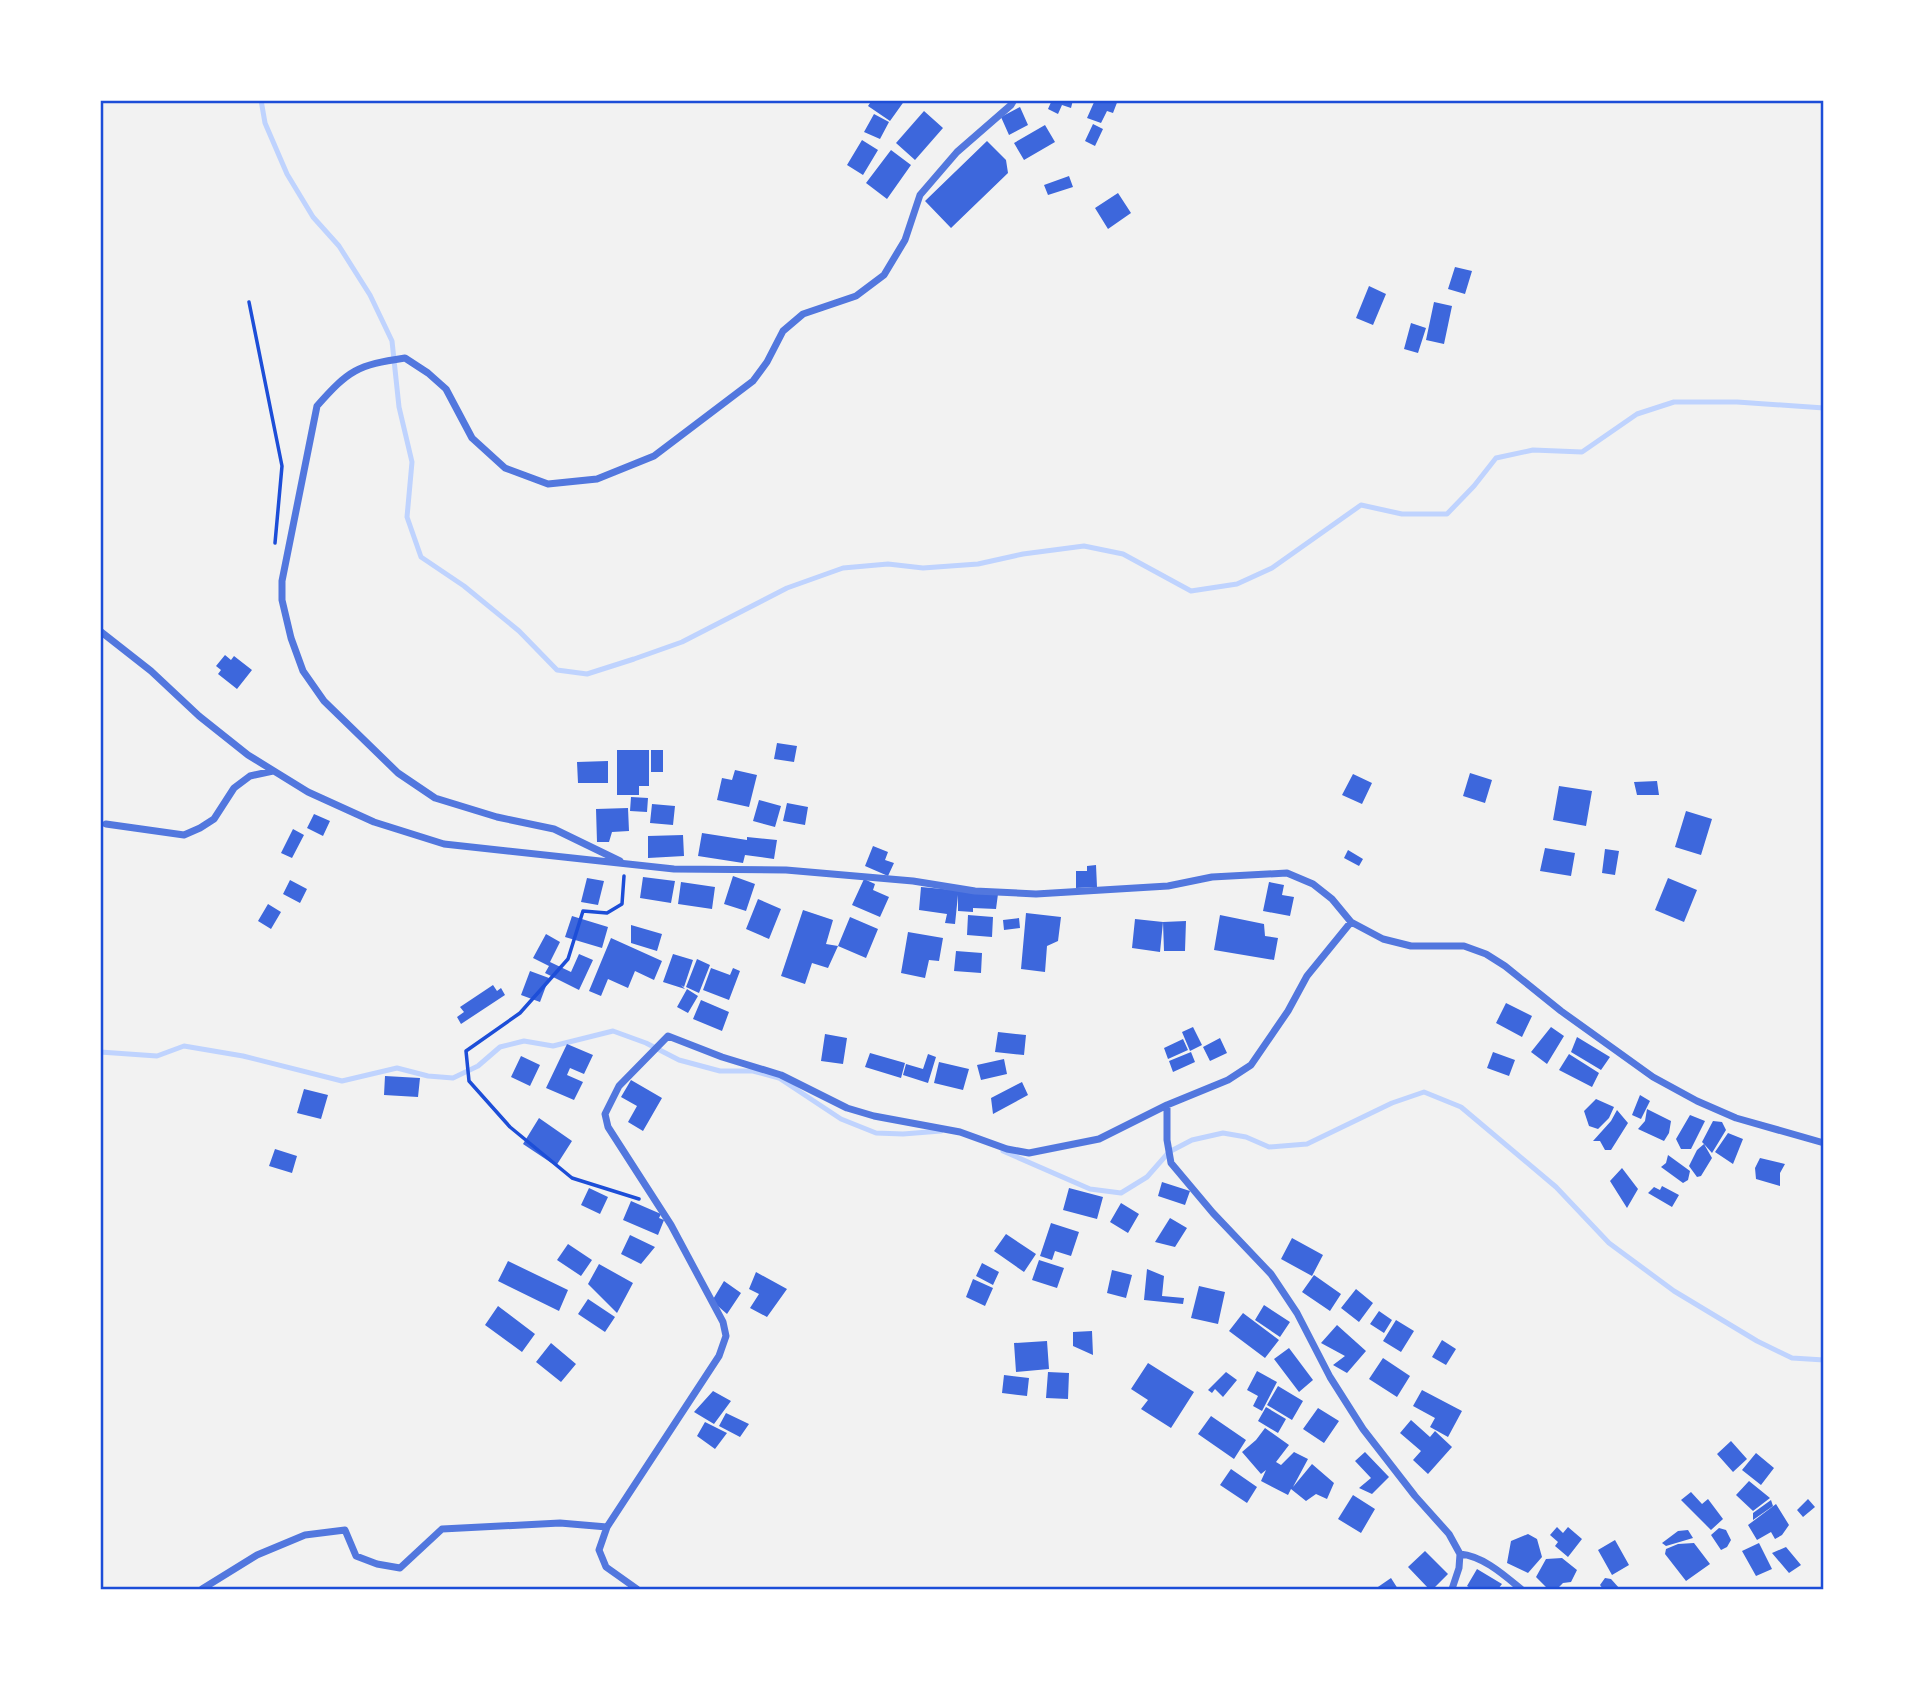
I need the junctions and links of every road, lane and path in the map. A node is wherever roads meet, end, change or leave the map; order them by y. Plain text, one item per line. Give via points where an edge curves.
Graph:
1 (1014, 100) edge
2 (249, 302) dead end
3 (275, 552) dead end
4 (100, 631) edge
5 (274, 771) junction
6 (106, 824) dead end
7 (625, 864) junction
8 (1351, 922) junction
9 (1167, 1105) junction
10 (1824, 1143) edge
11 (659, 1206) junction
12 (607, 1527) junction
13 (1460, 1554) junction
14 (202, 1589) edge
15 (637, 1589) edge
16 (1452, 1589) edge
17 (1521, 1589) edge

1 - 7 street via 957,152 919,195 905,240 884,275 856,296 803,314 783,331 753,381 654,456 597,479 548,484 505,468 472,438 446,389 405,358 368,364 335,386 317,406 282,581 282,600 303,671 324,701 398,773 435,798 554,829
2 - 3 path via 282,466
4 - 5 street via 199,716
5 - 6 street via 250,776 234,788 214,819 184,835
5 - 7 street via 374,822 444,844
7 - 8 street via 786,870 1036,894 1287,873 1313,884
7 - 11 path via 622,904 607,913 583,911 568,959 520,1013 466,1051 469,1081 510,1127 572,1178
8 - 9 street via 1307,976 1251,1065 1228,1080
8 - 10 street via 1383,939 1411,946 1464,946 1486,954 1653,1077 1735,1118
9 - 11 street via 1099,1139 1029,1153 960,1132 846,1108 781,1075 668,1036 619,1086 605,1114 608,1127
9 - 13 street via 1171,1163 1271,1274 1363,1429 1449,1534
11 - 12 street via 723,1322 726,1336 719,1356
12 - 14 street via 560,1523 442,1529 400,1568 356,1556 345,1530 305,1535 257,1555
12 - 15 street via 599,1550 606,1567
13 - 16 street
13 - 17 street via 1488,1565

